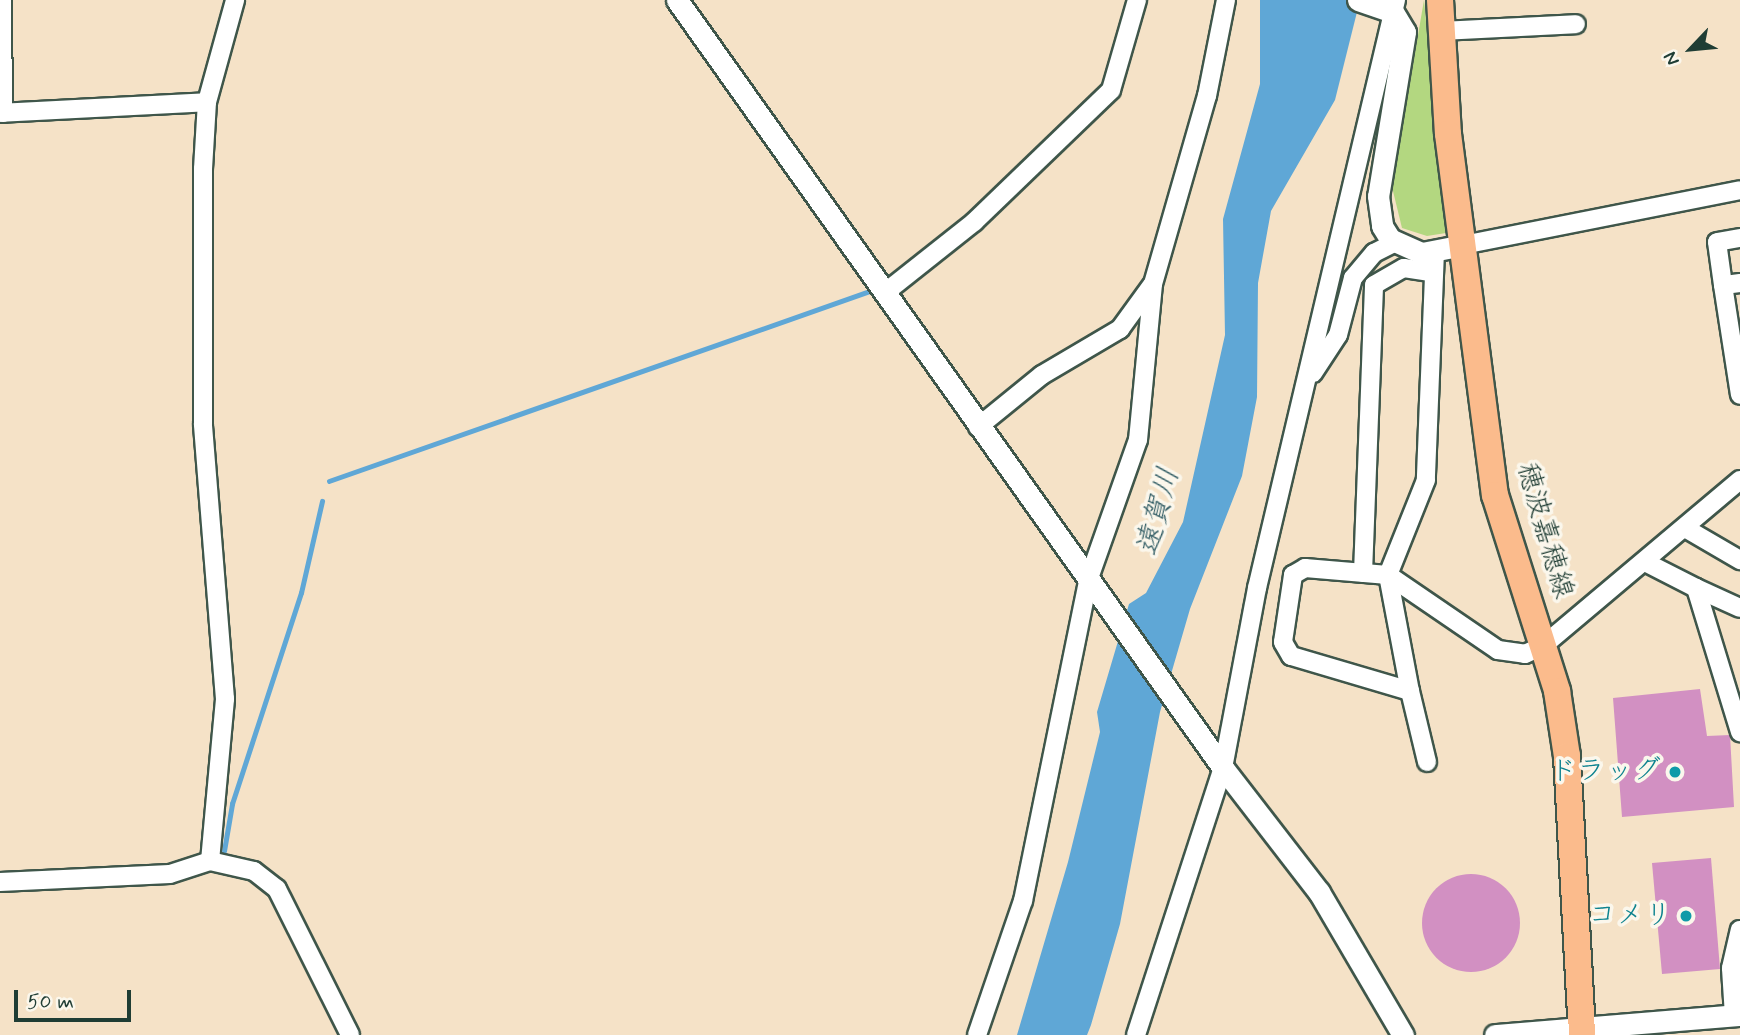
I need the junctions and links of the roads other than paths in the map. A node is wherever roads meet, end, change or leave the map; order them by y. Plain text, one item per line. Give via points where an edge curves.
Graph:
1 (2, 0) edge
2 (235, 0) edge
3 (677, 0) edge
4 (1137, 0) edge
5 (1226, 0) edge
6 (1358, 0) edge
7 (1440, 0) edge
8 (1390, 5) edge
9 (1576, 24) dead end
10 (1440, 31) junction
11 (207, 102) junction
12 (1, 113) edge
13 (1740, 190) edge
14 (1740, 238) edge
15 (1396, 242) junction
16 (1463, 245) junction
17 (1436, 251) junction
18 (1434, 273) junction
19 (1153, 284) junction
20 (1731, 284) edge
21 (887, 291) junction
22 (1735, 329) edge
23 (1738, 374) edge
24 (1306, 384) junction
25 (1740, 395) edge
26 (978, 427) junction
27 (1740, 480) edge
28 (1685, 528) junction
29 (1740, 560) edge
30 (1645, 562) junction
31 (1363, 573) junction
32 (1388, 575) junction
33 (1093, 587) junction
34 (1696, 588) junction
35 (1740, 608) edge
36 (1544, 645) junction
37 (1410, 691) junction
38 (1740, 732) edge
39 (1218, 760) junction
40 (1427, 762) dead end
41 (210, 861) junction
42 (0, 882) edge
43 (1740, 930) edge
44 (1737, 1016) edge
45 (1581, 1032) edge
46 (350, 1035) edge
47 (978, 1035) edge
48 (1136, 1035) edge
49 (1402, 1035) edge
50 (1495, 1035) edge

1 - 12 street
2 - 11 street
3 - 21 street
4 - 21 street via 1111,90 974,222
5 - 19 street via 1208,96
6 - 8 street
7 - 10 main road, 穂波嘉穂線
8 - 15 street via 1405,32 1378,211
8 - 24 street
9 - 10 street
10 - 16 main road, 穂波嘉穂線
11 - 12 street
11 - 41 street via 203,424 225,699
13 - 16 street
14 - 20 street via 1717,242
15 - 17 street via 1422,253
15 - 24 street via 1374,253 1353,278 1338,335
16 - 17 street
16 - 36 main road, 穂波嘉穂線 via 1495,495
17 - 18 street
18 - 31 street via 1404,268 1374,285
18 - 32 street via 1426,480
19 - 26 street via 1120,330 1042,375
19 - 33 street via 1138,440
20 - 22 street
21 - 26 street
22 - 23 street
23 - 25 street
24 - 39 street
26 - 33 street
27 - 28 street
28 - 29 street
28 - 30 street
30 - 34 street
30 - 36 street
31 - 32 street
31 - 37 street via 1298,569 1285,649 1292,656
32 - 36 street via 1498,650 1525,654
32 - 37 street
33 - 39 street
33 - 47 street via 1023,901
34 - 35 street
34 - 38 street
36 - 45 main road, 穂波嘉穂線 via 1567,756
37 - 40 street
39 - 48 street
39 - 49 street via 1319,892
41 - 42 street via 170,874
41 - 46 street via 254,871 277,889
43 - 44 street via 1731,968
44 - 45 street
45 - 50 street

